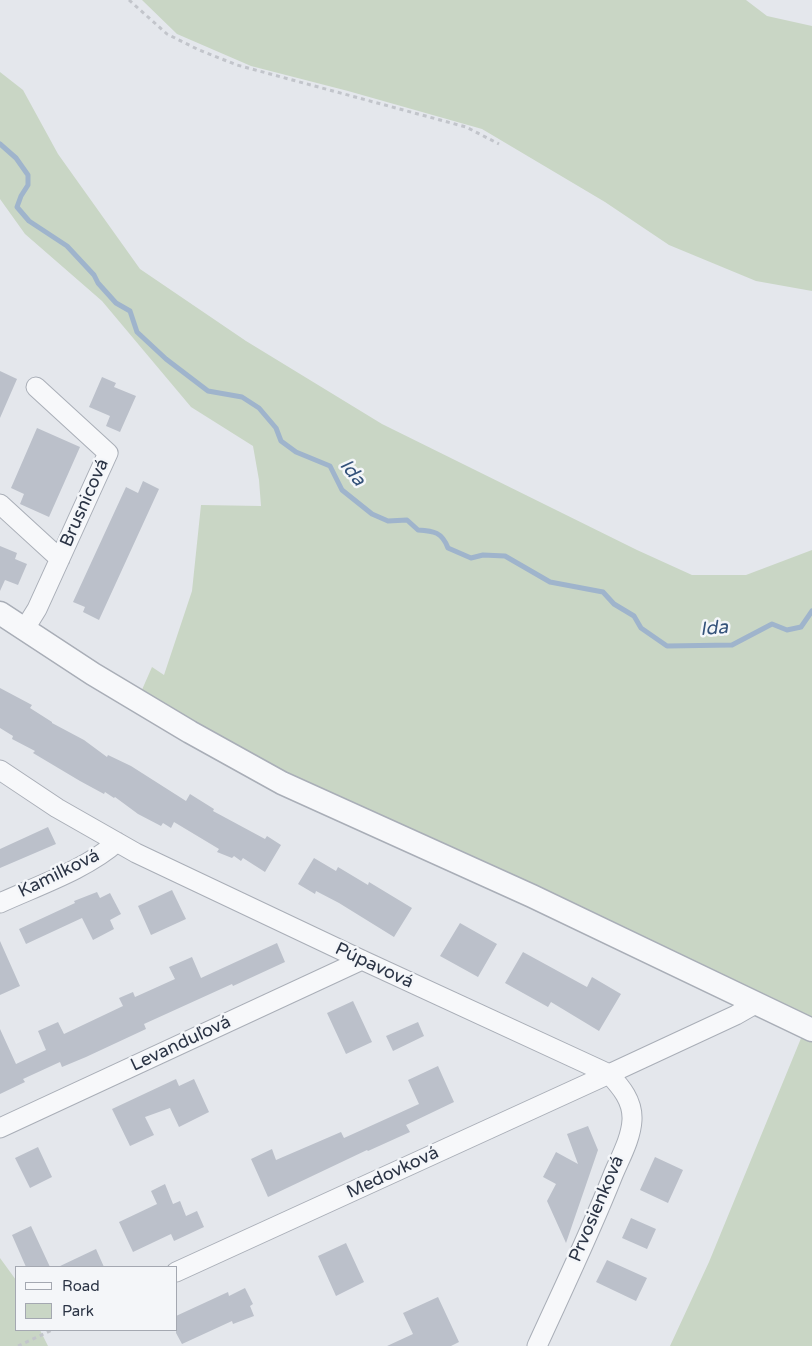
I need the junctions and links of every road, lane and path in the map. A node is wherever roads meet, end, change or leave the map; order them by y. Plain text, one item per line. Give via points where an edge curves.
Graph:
1 (129, 0) edge
2 (499, 144) dead end
3 (36, 387) dead end
4 (0, 504) edge
5 (60, 559) junction
6 (0, 613) edge
7 (24, 630) junction
8 (0, 770) edge
9 (117, 842) junction
10 (0, 903) edge
11 (362, 960) junction
12 (757, 1003) junction
13 (812, 1030) edge
14 (609, 1074) junction
15 (0, 1128) edge
16 (178, 1271) edge
17 (50, 1331) edge
18 (18, 1346) edge
19 (537, 1346) edge

1 - 2 path via 167,34 237,65 466,127
3 - 5 street, Brusnicová via 108,453
4 - 5 street, Brusnicová
5 - 7 street, Brusnicová
6 - 7 street
7 - 12 street via 182,727 282,783 532,896
8 - 9 street, Púpavová
9 - 10 street, Kamilková via 78,868
9 - 11 street, Púpavová
11 - 14 street, Púpavová
11 - 15 street, Levanduľová
12 - 13 street
12 - 14 street
14 - 16 street, Medovková
14 - 19 street, Prvosienková via 626,1095 632,1119 630,1131
17 - 18 path

